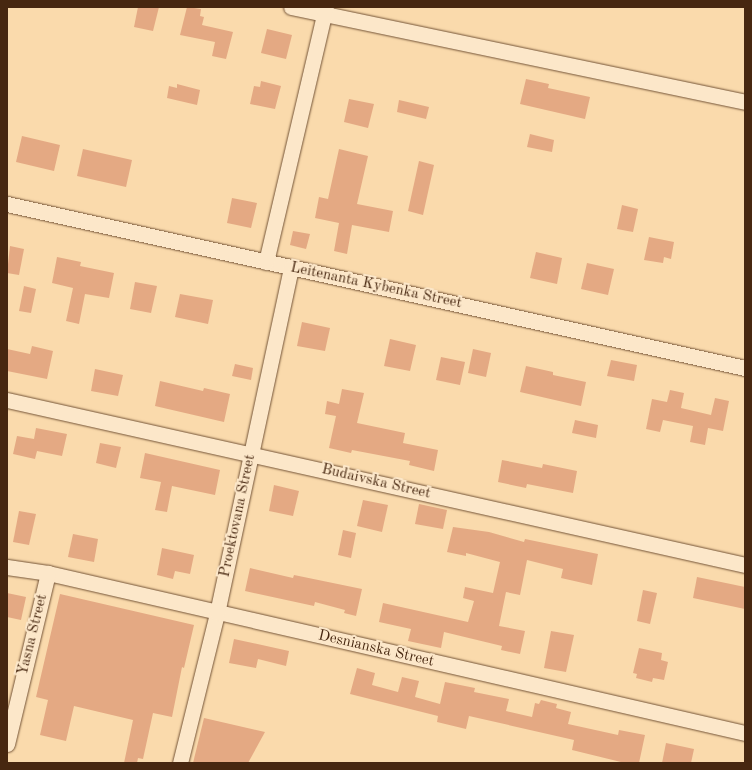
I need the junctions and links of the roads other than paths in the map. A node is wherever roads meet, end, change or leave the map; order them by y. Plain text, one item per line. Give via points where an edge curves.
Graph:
1 (291, 7) edge
2 (325, 11) edge
3 (745, 102) edge
4 (7, 204) edge
5 (266, 262) junction
6 (291, 267) junction
7 (745, 368) edge
8 (7, 400) edge
9 (252, 454) junction
10 (745, 565) edge
11 (7, 567) edge
12 (48, 573) junction
13 (217, 613) junction
14 (745, 733) edge
15 (7, 744) edge
16 (180, 763) edge

1 - 2 street
2 - 3 street
2 - 5 street
4 - 5 street, Leitenanta Kybenka Street
5 - 6 street, Leitenanta Kybenka Street
6 - 7 street, Leitenanta Kybenka Street
6 - 9 street, Proektovana Street
8 - 9 street, Budaivska Street
9 - 10 street, Budaivska Street
9 - 13 street, Proektovana Street
11 - 12 street, Desnianska Street
12 - 13 street, Desnianska Street
12 - 15 street, Yasna Street
13 - 14 street, Desnianska Street
13 - 16 street, Proektovana Street

